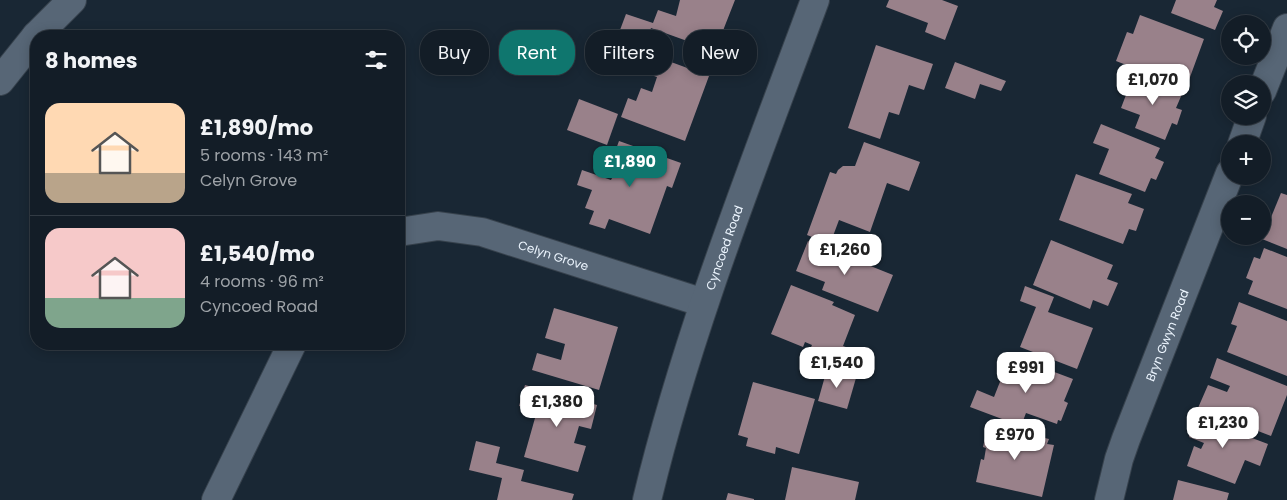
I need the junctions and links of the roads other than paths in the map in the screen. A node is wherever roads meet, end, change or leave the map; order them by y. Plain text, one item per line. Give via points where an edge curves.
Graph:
1 (72, 0) edge
2 (815, 0) edge
3 (1287, 28) edge
4 (42, 30) edge
5 (30, 43) edge
6 (1268, 75) edge
7 (0, 80) edge
8 (1225, 185) edge
9 (405, 231) edge
10 (704, 303) junction
11 (289, 350) edge
12 (216, 500) edge
13 (647, 500) edge
14 (1109, 500) edge

1 - 4 street
2 - 10 street, Cyncoed Road
3 - 6 street
5 - 7 street
8 - 14 street, Bryn Gwyn Road via 1126,438
9 - 10 street, Celyn Grove via 438,226 482,232
10 - 13 street, Cyncoed Road via 682,368
11 - 12 street

